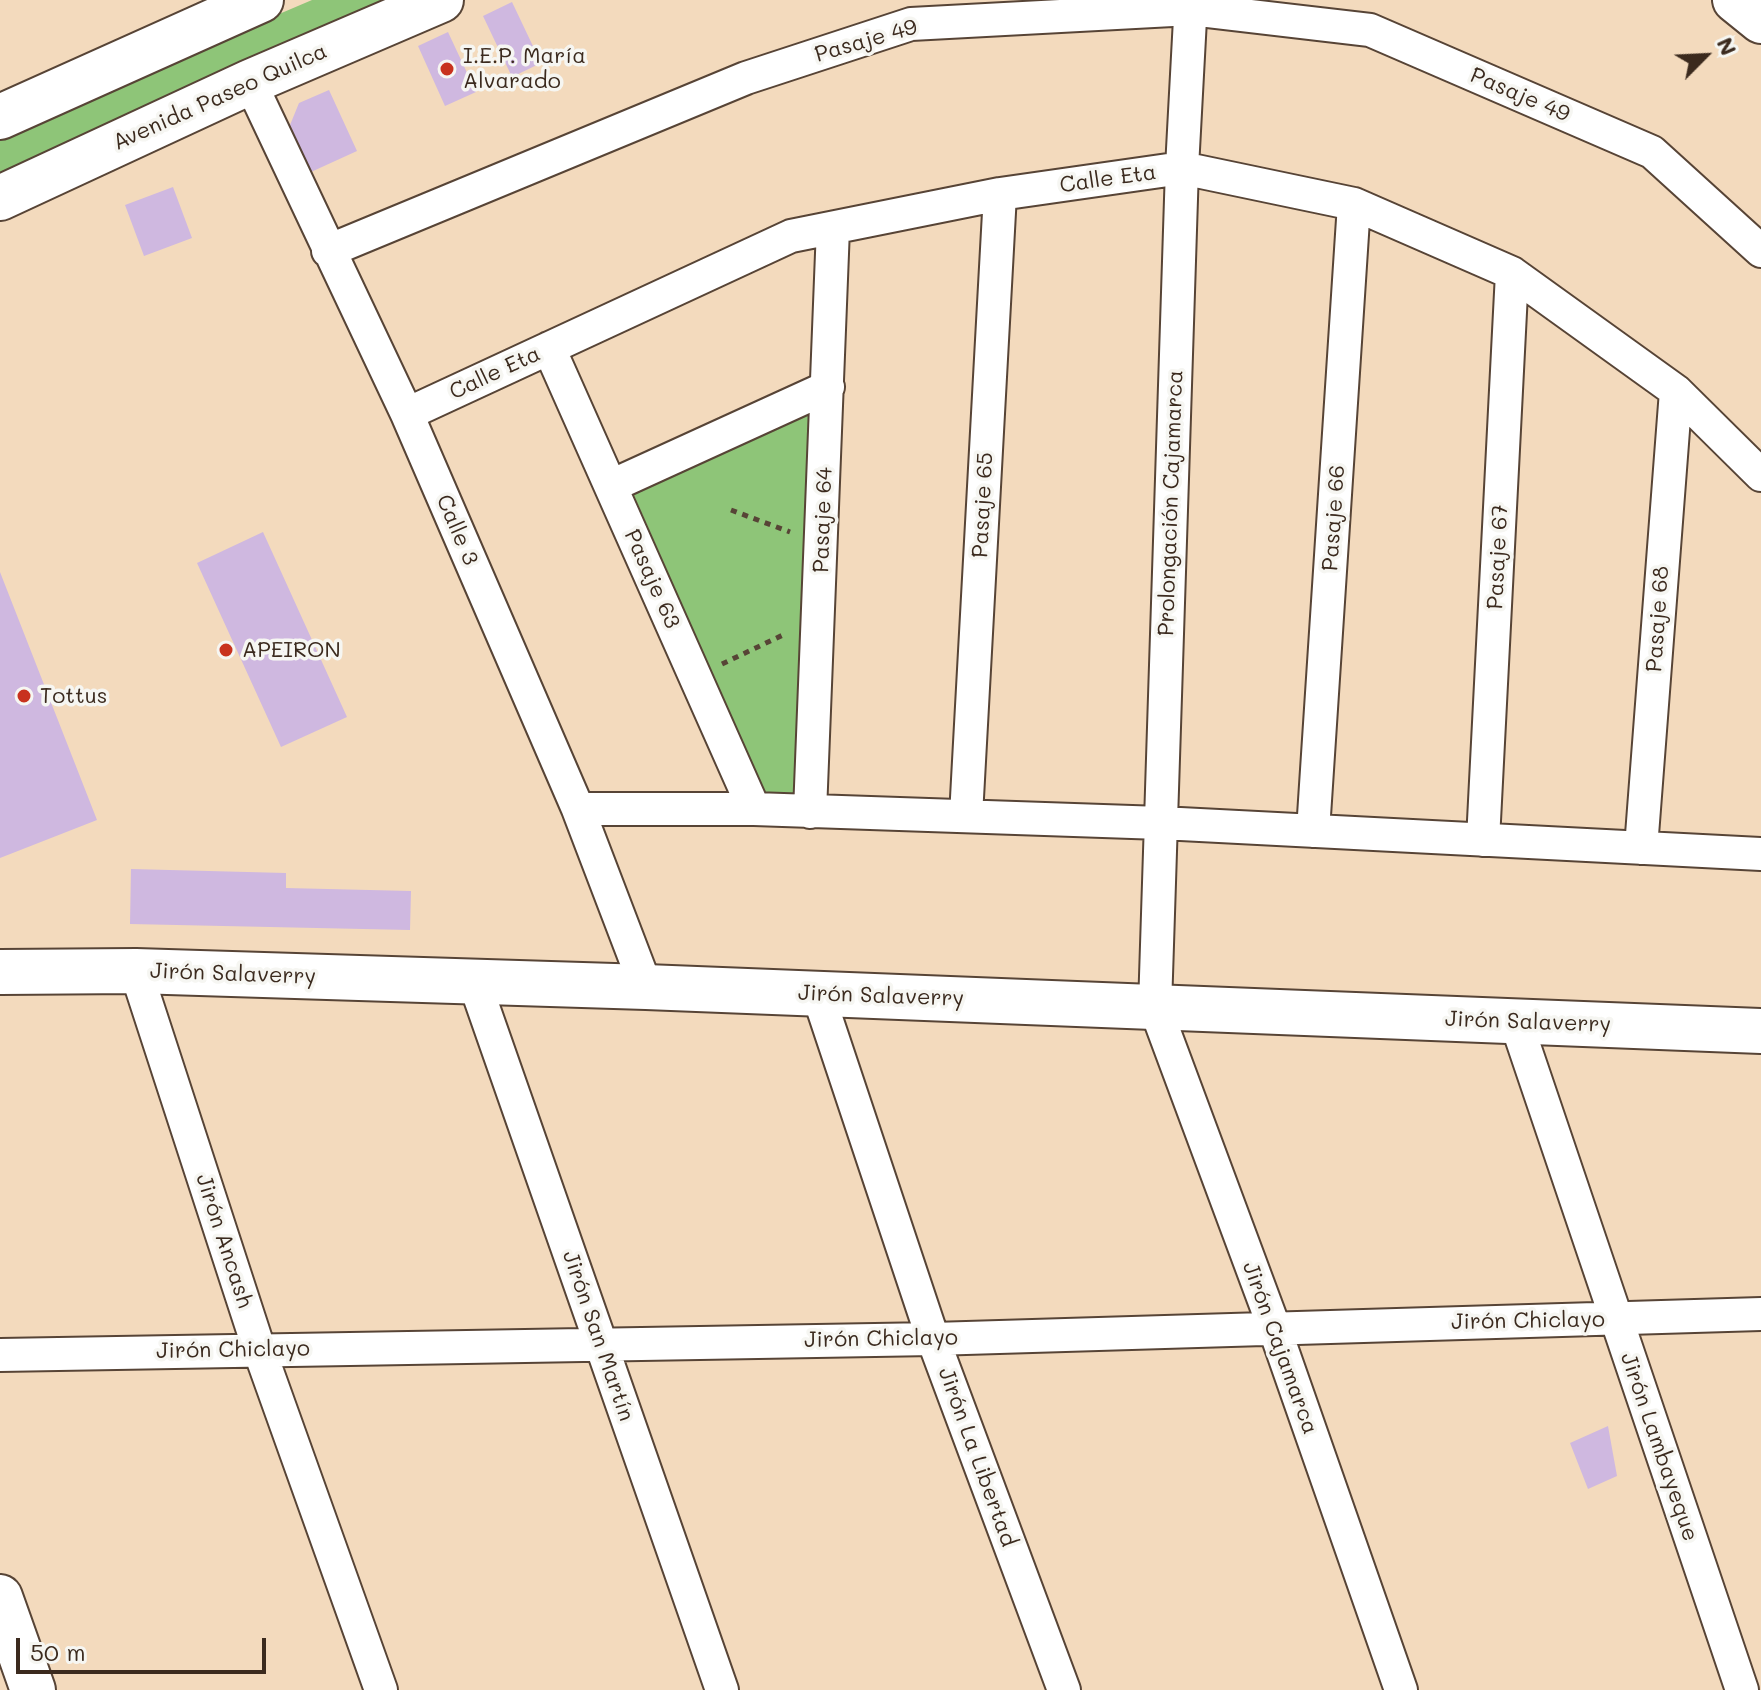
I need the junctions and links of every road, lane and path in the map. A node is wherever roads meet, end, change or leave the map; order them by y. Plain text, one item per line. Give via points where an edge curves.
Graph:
1 (261, 0) edge
2 (441, 0) edge
3 (1735, 0) edge
4 (1191, 4) edge
5 (1761, 21) edge
6 (250, 82) junction
7 (0, 117) edge
8 (1182, 168) junction
9 (1000, 194) junction
10 (0, 198) edge
11 (1354, 204) junction
12 (833, 228) junction
13 (328, 251) junction
14 (1761, 251) edge
15 (1512, 273) junction
16 (549, 348) junction
17 (828, 387) junction
18 (1676, 391) junction
19 (407, 414) junction
20 (1761, 475) edge
21 (611, 486) junction
22 (731, 510) dead end
23 (797, 534) dead end
24 (818, 619) junction
25 (695, 676) junction
26 (578, 809) junction
27 (754, 809) junction
28 (810, 812) junction
29 (966, 816) junction
30 (1161, 823) junction
31 (1313, 831) junction
32 (1483, 840) junction
33 (1641, 848) junction
34 (1761, 854) edge
35 (136, 971) junction
36 (0, 972) edge
37 (474, 981) junction
38 (646, 987) junction
39 (818, 994) junction
40 (1155, 1007) junction
41 (1516, 1022) junction
42 (1761, 1031) edge
43 (1761, 1314) edge
44 (1615, 1319) junction
45 (1274, 1327) junction
46 (933, 1339) junction
47 (600, 1343) junction
48 (259, 1349) junction
49 (0, 1355) edge
50 (0, 1597) edge
51 (33, 1690) edge
52 (381, 1690) edge
53 (722, 1690) edge
54 (1064, 1690) edge
55 (1401, 1690) edge
56 (1742, 1690) edge

1 - 7 street
2 - 6 street, Avenida Paseo Quilca
3 - 5 street
4 - 8 street, Prolongación Cajamarca
4 - 13 street, Pasaje 49 via 911,24 746,78
4 - 14 street, Pasaje 49 via 1370,30 1652,152
6 - 10 street, Avenida Paseo Quilca
6 - 13 street, Calle 3
8 - 9 street, Calle Eta
8 - 11 street, Calle Eta
8 - 30 street, Prolongación Cajamarca
9 - 12 street, Calle Eta
9 - 29 street, Pasaje 65
11 - 15 street, Calle Eta
11 - 31 street, Pasaje 66
12 - 16 street, Calle Eta via 791,236
12 - 17 street, Pasaje 64
13 - 19 street, Calle 3
15 - 18 street, Calle Eta
15 - 32 street, Pasaje 67
16 - 19 street, Calle Eta
16 - 21 street, Pasaje 63
17 - 21 street
17 - 24 street, Pasaje 64
18 - 20 street, Calle Eta
18 - 33 street, Pasaje 68
19 - 26 street, Calle 3
21 - 25 street, Pasaje 63
22 - 23 path
24 - 25 path
24 - 28 street, Pasaje 64
25 - 27 street, Pasaje 63
26 - 27 street
26 - 38 street, Calle 3
27 - 28 street
28 - 29 street
29 - 30 street
30 - 31 street
30 - 40 street, Prolongación Cajamarca
31 - 32 street
32 - 33 street
33 - 34 street
35 - 36 street, Jirón Salaverry
35 - 37 street, Jirón Salaverry
35 - 48 street, Jirón Ancash
37 - 38 street, Jirón Salaverry
37 - 47 street, Jirón San Martín
38 - 39 street, Jirón Salaverry
39 - 40 street, Jirón Salaverry
39 - 46 street, Jirón La Libertad
40 - 41 street, Jirón Salaverry
40 - 45 street, Jirón Cajamarca
41 - 42 street, Jirón Salaverry
41 - 44 street, Jirón Lambayeque
43 - 44 street, Jirón Chiclayo
44 - 45 street, Jirón Chiclayo
44 - 56 street, Jirón Lambayeque
45 - 46 street, Jirón Chiclayo
45 - 55 street, Jirón Cajamarca
46 - 47 street, Jirón Chiclayo
46 - 54 street, Jirón La Libertad
47 - 48 street, Jirón Chiclayo
47 - 53 street, Jirón San Martín
48 - 49 street, Jirón Chiclayo
48 - 52 street, Jirón Ancash
50 - 51 street

